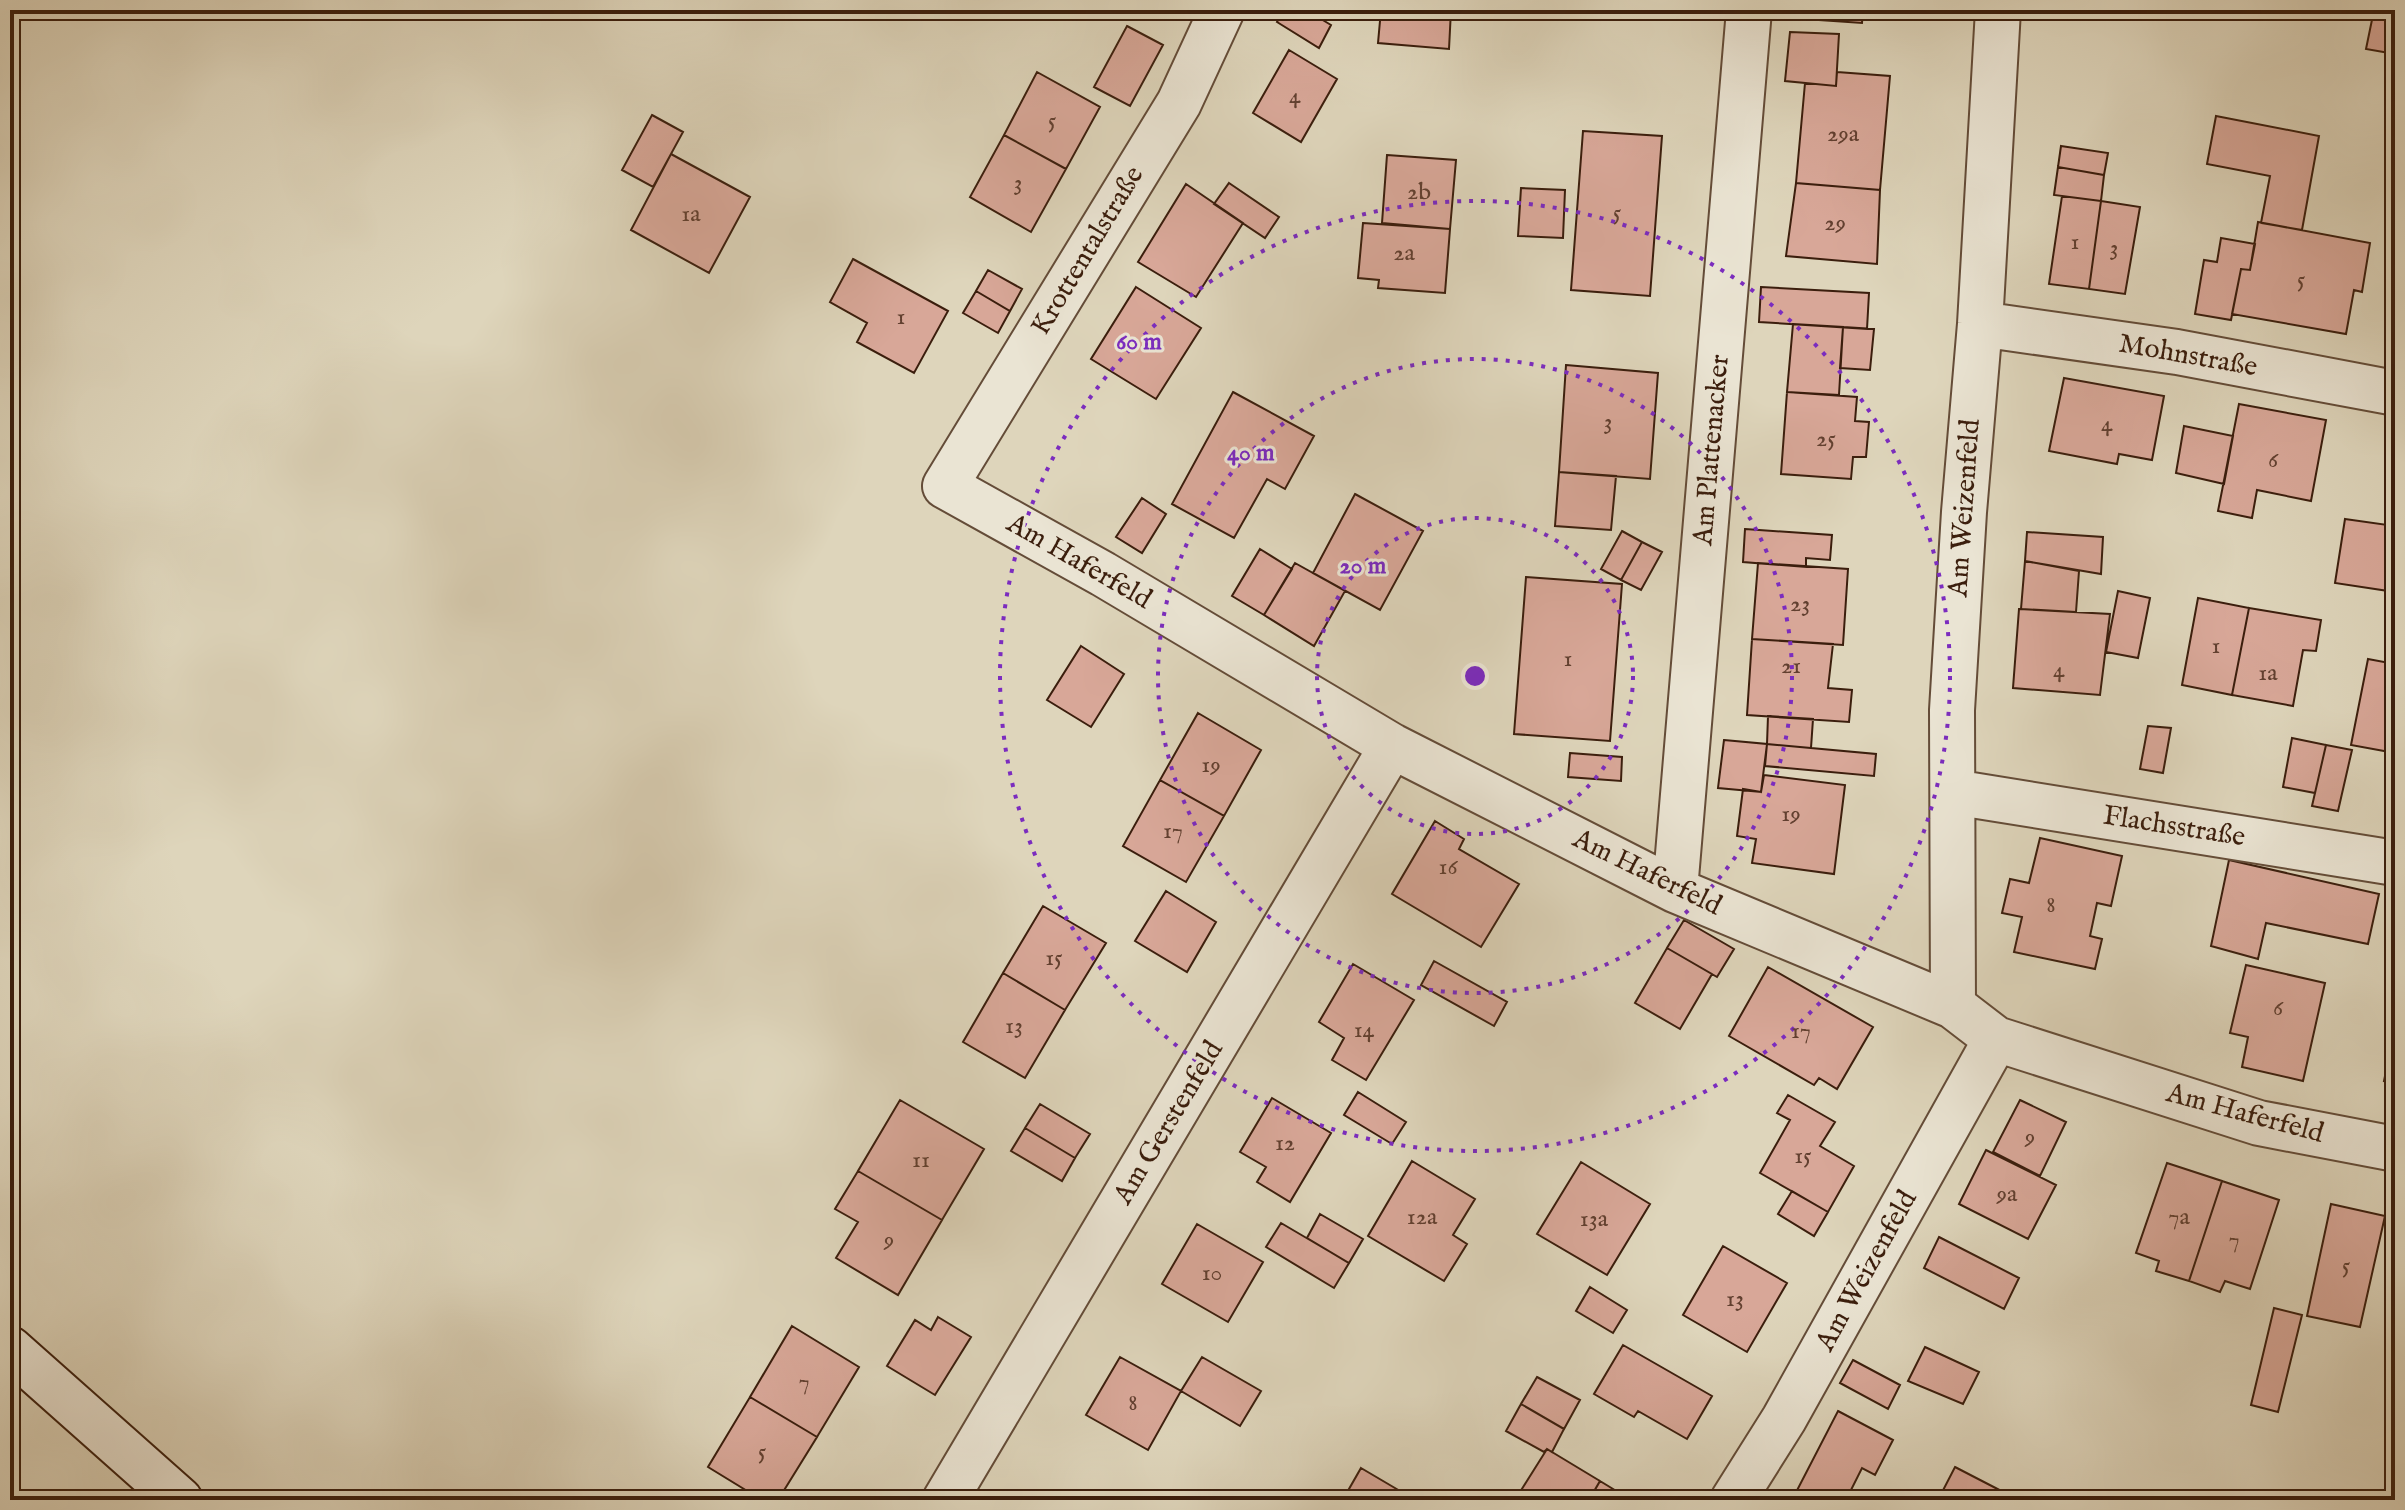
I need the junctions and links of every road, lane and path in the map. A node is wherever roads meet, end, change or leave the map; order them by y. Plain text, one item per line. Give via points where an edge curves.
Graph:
1 (1222, 10) edge
2 (1749, 10) edge
3 (1998, 10) edge
4 (1980, 324) junction
5 (2395, 393) edge
6 (945, 486) joint
7 (1392, 746) junction
8 (1953, 792) junction
9 (2395, 863) edge
10 (1675, 890) junction
11 (1953, 1006) junction
12 (1996, 1039) junction
13 (2395, 1149) edge
14 (10, 1349) edge
15 (180, 1500) edge
16 (945, 1500) edge
17 (1733, 1500) edge

1 - 6 street, Krottentalstraße via 1179,103
2 - 10 street, Am Plattenacker
3 - 4 street, Am Weizenfeld
4 - 5 street, Mohnstraße via 2177,352
4 - 8 street, Am Weizenfeld via 1952,696
6 - 7 street, Am Haferfeld
7 - 10 street, Am Haferfeld
7 - 16 street, Am Gerstenfeld
8 - 9 street, Flachsstraße
8 - 11 street, Am Weizenfeld
10 - 11 street, Am Haferfeld
11 - 12 street, Am Haferfeld
12 - 13 street, Am Haferfeld via 2259,1123
12 - 17 street, Am Weizenfeld via 1784,1419
14 - 15 street

